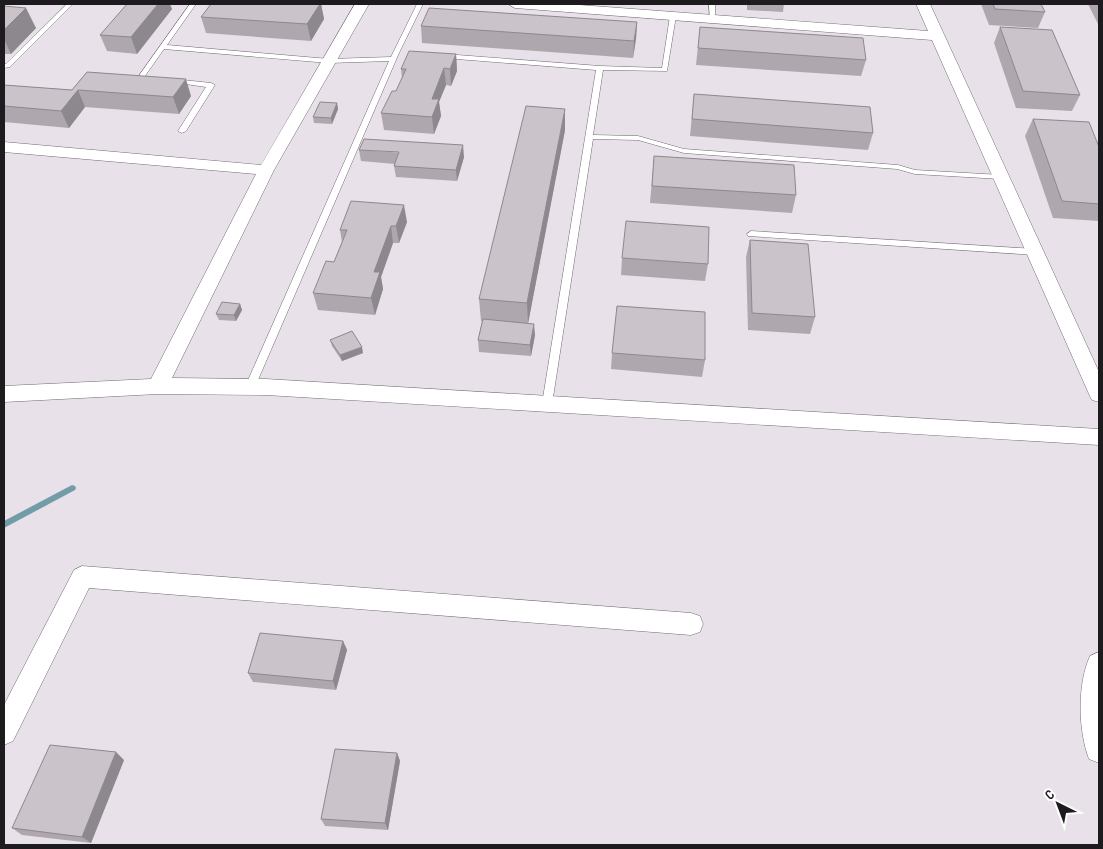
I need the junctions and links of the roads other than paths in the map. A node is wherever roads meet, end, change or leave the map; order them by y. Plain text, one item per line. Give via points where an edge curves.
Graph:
1 (70, 4) edge
2 (193, 4) edge
3 (362, 4) edge
4 (420, 4) edge
5 (514, 4) edge
6 (712, 4) edge
7 (923, 4) edge
8 (673, 16) junction
9 (713, 19) junction
10 (938, 36) junction
11 (162, 46) junction
12 (397, 55) junction
13 (440, 56) edge
14 (330, 61) junction
15 (4, 66) edge
16 (600, 68) junction
17 (158, 80) edge
18 (166, 81) edge
19 (182, 131) dead end
20 (590, 137) junction
21 (4, 147) edge
22 (266, 170) junction
23 (1001, 177) junction
24 (751, 234) dead end
25 (1035, 252) junction
26 (158, 386) junction
27 (250, 387) junction
28 (4, 394) edge
29 (1099, 394) edge
30 (547, 404) junction
31 (1099, 439) edge
32 (691, 624) dead end
33 (1099, 664) edge
34 (4, 732) edge
35 (1099, 749) edge

1 - 15 lane via 8,66
2 - 11 lane
3 - 14 street
4 - 12 lane
5 - 8 street
6 - 9 lane
7 - 10 street
8 - 9 street
8 - 16 lane via 666,70
9 - 10 street
10 - 23 street
11 - 14 lane
11 - 17 lane via 140,78
12 - 14 lane
12 - 27 lane
13 - 16 lane
14 - 22 street
16 - 20 lane
18 - 19 lane via 211,85
20 - 23 lane via 638,138 684,151
20 - 30 lane
21 - 22 street
22 - 26 street
23 - 25 street
24 - 25 lane
25 - 29 street
26 - 27 street
26 - 28 street
27 - 30 street
30 - 31 street
32 - 34 street via 82,577
33 - 35 street via 1093,710

